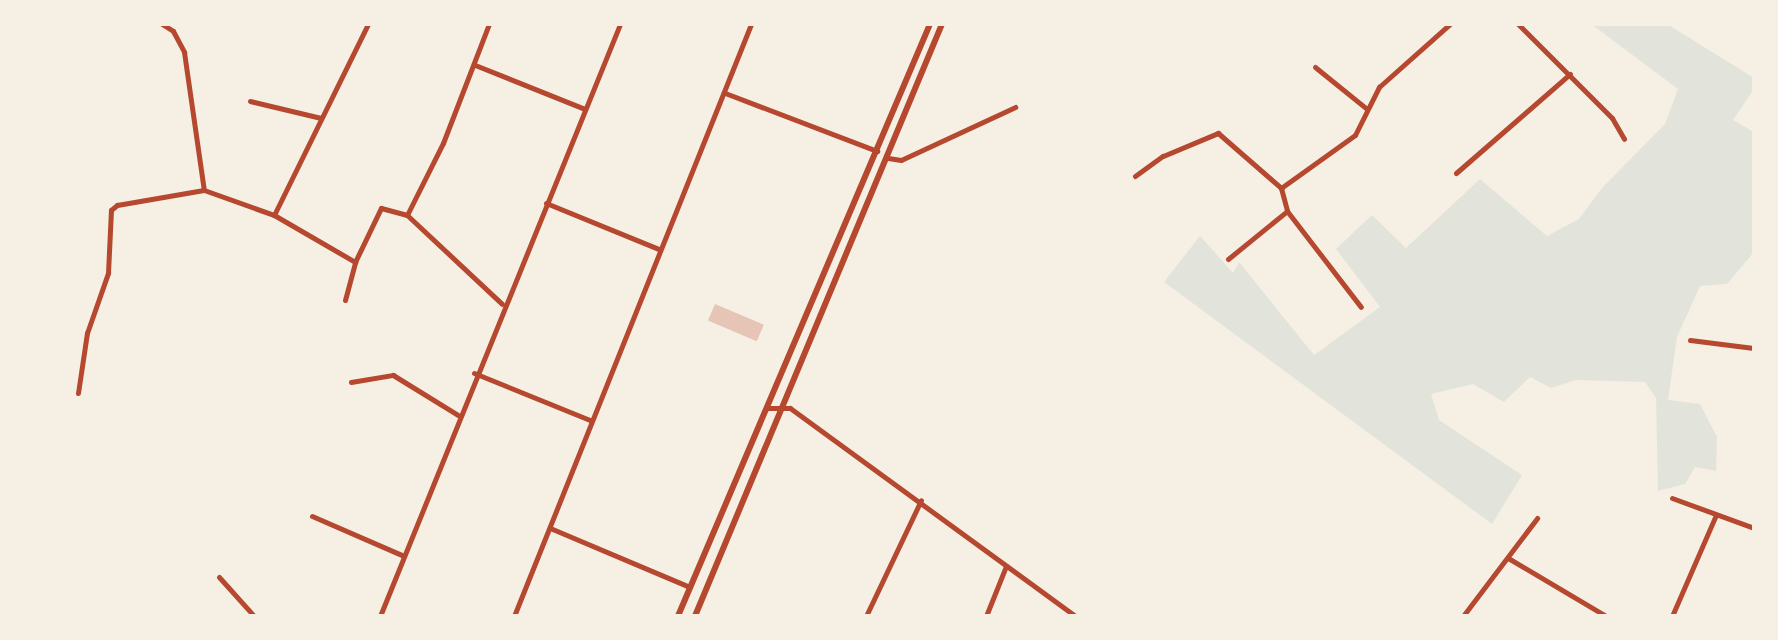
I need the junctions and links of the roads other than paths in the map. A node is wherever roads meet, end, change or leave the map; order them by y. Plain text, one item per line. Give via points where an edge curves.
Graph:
1 (162, 24) edge
2 (368, 24) edge
3 (489, 24) edge
4 (620, 24) edge
5 (751, 24) edge
6 (930, 24) edge
7 (942, 24) edge
8 (1450, 24) edge
9 (1518, 24) edge
10 (475, 65) junction
11 (1315, 67) dead end
12 (1570, 74) junction
13 (725, 93) junction
14 (250, 101) dead end
15 (1015, 107) dead end
16 (585, 109) junction
17 (1368, 109) junction
18 (321, 118) junction
19 (1624, 139) dead end
20 (878, 151) junction
21 (888, 158) junction
22 (1456, 173) dead end
23 (1135, 176) dead end
24 (1281, 188) junction
25 (204, 190) junction
26 (546, 203) junction
27 (1287, 211) junction
28 (274, 215) junction
29 (407, 215) junction
30 (659, 249) junction
31 (1228, 259) dead end
32 (355, 262) junction
33 (345, 300) dead end
34 (502, 304) junction
35 (1361, 307) dead end
36 (1690, 340) dead end
37 (1754, 348) edge
38 (474, 373) junction
39 (351, 382) dead end
40 (78, 393) dead end
41 (765, 408) junction
42 (782, 408) junction
43 (458, 415) junction
44 (590, 420) junction
45 (1672, 498) dead end
46 (921, 500) junction
47 (1716, 515) junction
48 (312, 516) dead end
49 (1537, 518) dead end
50 (550, 528) junction
51 (1754, 528) edge
52 (404, 556) junction
53 (1508, 558) junction
54 (1006, 566) junction
55 (219, 577) dead end
56 (690, 587) junction
57 (254, 616) edge
58 (380, 616) edge
59 (514, 616) edge
60 (678, 616) edge
61 (695, 616) edge
62 (866, 616) edge
63 (986, 616) edge
64 (1075, 616) edge
65 (1463, 616) edge
66 (1606, 616) edge
67 (1672, 616) edge

1 - 25 street via 173,31 184,52
2 - 18 street
3 - 10 street
4 - 16 street
5 - 13 street
6 - 20 street
7 - 21 street
8 - 17 street via 1392,72
9 - 12 street
10 - 16 street
10 - 29 street
11 - 17 street
12 - 19 street
12 - 22 street
13 - 20 street
13 - 30 street
14 - 18 street
15 - 21 street via 901,160
16 - 26 street
17 - 24 street via 1355,135
18 - 28 street
20 - 41 street
21 - 42 street
23 - 24 street via 1214,132
24 - 27 street
25 - 28 street
25 - 40 street via 111,210 108,273 87,333
26 - 30 street
26 - 34 street
27 - 31 street
27 - 35 street
28 - 32 street
29 - 32 street via 381,208
29 - 34 street
30 - 44 street
32 - 33 street
34 - 38 street
36 - 37 street
38 - 43 street
38 - 44 street
39 - 43 street via 393,375
41 - 42 street
41 - 56 street
42 - 46 street via 790,408
42 - 61 street
43 - 52 street
44 - 50 street
45 - 47 street
46 - 54 street
46 - 62 street
47 - 51 street
47 - 67 street
48 - 52 street
49 - 53 street
50 - 56 street
50 - 59 street
52 - 58 street
53 - 65 street
53 - 66 street
54 - 63 street
54 - 64 street
55 - 57 street
56 - 60 street

